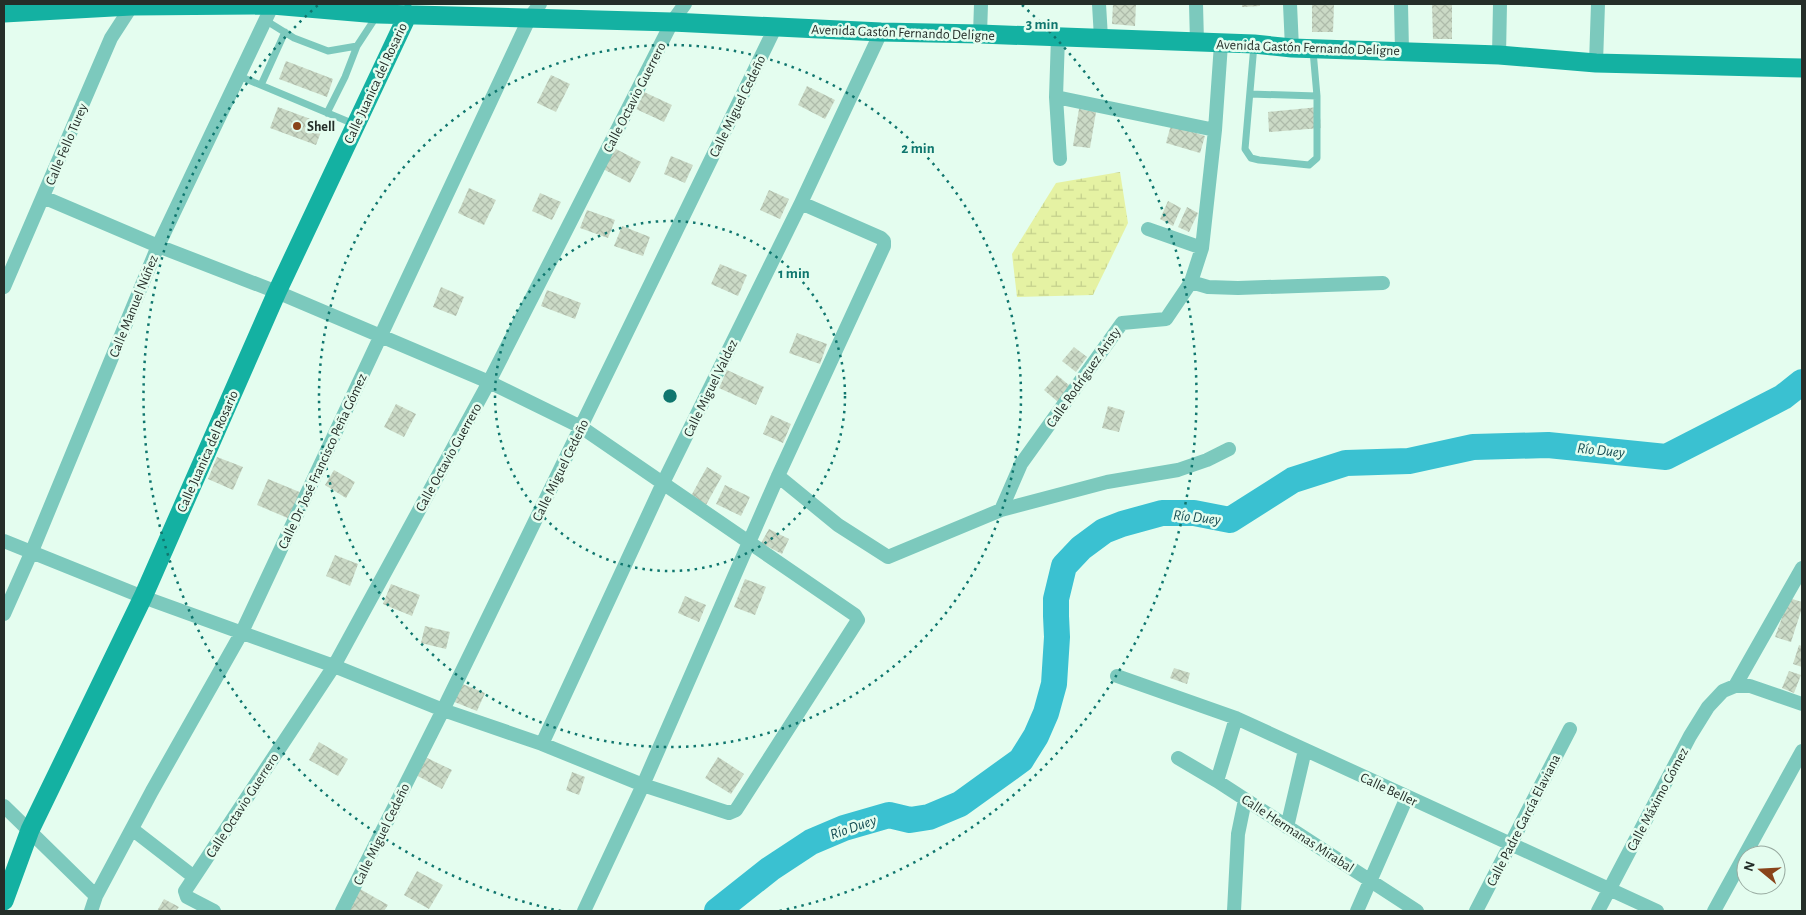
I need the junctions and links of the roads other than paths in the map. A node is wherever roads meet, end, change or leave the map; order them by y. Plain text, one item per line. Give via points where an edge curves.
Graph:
1 (685, 4) edge
2 (981, 4) edge
3 (1099, 4) edge
4 (1196, 4) edge
5 (1290, 4) edge
6 (1401, 4) edge
7 (1500, 4) edge
8 (1598, 4) edge
9 (132, 5) edge
10 (411, 9) edge
11 (270, 10) edge
12 (535, 10) edge
13 (4, 12) edge
14 (378, 14) junction
15 (672, 22) junction
16 (775, 28) junction
17 (285, 32) junction
18 (881, 32) junction
19 (980, 34) junction
20 (1058, 37) junction
21 (1101, 38) junction
22 (1197, 42) junction
23 (1221, 44) junction
24 (1254, 44) junction
25 (356, 46) junction
26 (1313, 47) junction
27 (1292, 48) junction
28 (1402, 51) junction
29 (1499, 55) junction
30 (1596, 63) junction
31 (1802, 68) edge
32 (239, 76) junction
33 (261, 85) junction
34 (1250, 94) junction
35 (1317, 96) junction
36 (1056, 97) junction
37 (327, 113) junction
38 (356, 125) junction
39 (1215, 130) junction
40 (1060, 159) dead end
41 (43, 197) junction
42 (801, 204) junction
43 (1148, 229) dead end
44 (158, 246) junction
45 (1202, 248) junction
46 (1191, 282) junction
47 (1383, 283) dead end
48 (4, 287) edge
49 (278, 292) junction
50 (380, 337) junction
51 (488, 382) junction
52 (581, 427) junction
53 (1230, 449) dead end
54 (778, 476) junction
55 (663, 483) junction
56 (1001, 510) junction
57 (4, 541) edge
58 (749, 542) junction
59 (32, 551) junction
60 (1802, 568) edge
61 (143, 597) junction
62 (4, 614) edge
63 (242, 632) junction
64 (334, 666) junction
65 (1117, 676) dead end
66 (1729, 688) junction
67 (1802, 704) edge
68 (443, 710) junction
69 (1236, 718) junction
70 (1570, 729) dead end
71 (542, 744) junction
72 (1305, 750) junction
73 (1802, 751) edge
74 (1178, 758) dead end
75 (1217, 781) junction
76 (643, 785) junction
77 (1407, 797) junction
78 (1246, 800) junction
79 (4, 806) edge
80 (1287, 826) junction
81 (30, 830) junction
82 (132, 830) junction
83 (1510, 844) junction
84 (194, 877) junction
85 (1370, 880) junction
86 (1609, 890) junction
87 (96, 896) junction
88 (4, 901) edge
89 (91, 911) edge
90 (214, 911) edge
91 (342, 911) edge
92 (584, 911) edge
93 (1234, 911) edge
94 (1357, 911) edge
95 (1417, 911) edge
96 (1476, 911) edge
97 (1598, 911) edge
98 (1657, 911) edge
99 (1714, 911) edge

1 - 15 street, Calle Octavio Guerrero
2 - 19 street
3 - 21 street
4 - 22 street
5 - 27 street
6 - 28 street
7 - 29 street
8 - 30 street
9 - 11 street, Avenida Gastón Fernando Deligne
9 - 13 street, Avenida Gastón Fernando Deligne
9 - 41 street, Calle Fello Turey via 112,38
10 - 12 street, Avenida Gastón Fernando Deligne
10 - 14 street, Avenida Gastón Fernando Deligne
10 - 38 street, Calle Juanica del Rosario
11 - 14 street, Avenida Gastón Fernando Deligne
11 - 17 lane
11 - 32 street, Calle Manuel Núñez
12 - 15 street, Avenida Gastón Fernando Deligne
12 - 50 street, Calle Dr. José Francisco Peña Gómez
14 - 25 lane
15 - 16 street, Avenida Gastón Fernando Deligne
15 - 51 street, Calle Octavio Guerrero
16 - 18 street, Avenida Gastón Fernando Deligne
16 - 52 street, Calle Miguel Cedeño
17 - 25 lane via 328,51
17 - 33 lane
18 - 19 street, Avenida Gastón Fernando Deligne
18 - 42 street, Calle Miguel Valdez
19 - 20 street, Avenida Gastón Fernando Deligne
20 - 21 street, Avenida Gastón Fernando Deligne
20 - 36 street
21 - 22 street, Avenida Gastón Fernando Deligne
22 - 23 street, Avenida Gastón Fernando Deligne
23 - 24 street, Avenida Gastón Fernando Deligne
23 - 39 street, Calle Rodríguez Aristy
24 - 27 street, Avenida Gastón Fernando Deligne
24 - 34 lane
25 - 37 lane
26 - 27 street, Avenida Gastón Fernando Deligne
26 - 28 street, Avenida Gastón Fernando Deligne
26 - 35 lane
28 - 29 street, Avenida Gastón Fernando Deligne
29 - 30 street, Avenida Gastón Fernando Deligne
30 - 31 street, Avenida Gastón Fernando Deligne
32 - 33 lane
32 - 44 street, Calle Manuel Núñez
33 - 37 lane
34 - 35 lane
34 - 35 lane via 1245,149 1251,158 1309,165 1317,158
36 - 39 street
36 - 40 street
37 - 38 lane
38 - 49 street, Calle Juanica del Rosario
39 - 45 street, Calle Rodríguez Aristy
41 - 44 street
41 - 48 street, Calle Fello Turey
42 - 54 street via 881,238 884,246
42 - 55 street, Calle Miguel Valdez
43 - 45 street
44 - 49 street
44 - 59 street, Calle Manuel Núñez
45 - 46 street, Calle Rodríguez Aristy
46 - 47 street via 1208,287 1238,288
46 - 56 street, Calle Rodríguez Aristy via 1166,319 1122,322 1021,464
49 - 50 street
49 - 61 street, Calle Juanica del Rosario
50 - 51 street
50 - 63 street, Calle Dr. José Francisco Peña Gómez
51 - 52 street
51 - 64 street, Calle Octavio Guerrero
52 - 55 street
52 - 68 street, Calle Miguel Cedeño
53 - 56 street via 1178,470 1107,482
54 - 56 street via 838,525 888,558
54 - 58 street
55 - 58 street
55 - 71 street, Calle Miguel Valdez
57 - 59 street
58 - 76 street
58 - 76 street via 858,620 736,810 729,813
59 - 61 street
59 - 62 street, Calle Manuel Núñez
60 - 66 street, Calle Máximo Gómez
61 - 63 street
61 - 81 street, Calle Juanica del Rosario
63 - 64 street
63 - 82 street, Calle Dr. José Francisco Peña Gómez
64 - 68 street
64 - 84 street, Calle Octavio Guerrero
65 - 69 street, Calle Beller
66 - 67 street via 1750,686
66 - 86 street, Calle Máximo Gómez via 1708,707 1690,736
68 - 71 street
68 - 91 street, Calle Miguel Cedeño
69 - 72 street, Calle Beller
69 - 75 street
70 - 83 street, Calle Padre García Elaviana
71 - 76 street
72 - 77 street, Calle Beller
72 - 80 street
73 - 99 street
74 - 75 street, Calle Hermanas Mirabal
75 - 78 street, Calle Hermanas Mirabal
76 - 92 street
77 - 83 street, Calle Beller
77 - 85 street
78 - 80 street, Calle Hermanas Mirabal
78 - 93 street via 1238,834
79 - 81 street
80 - 85 street, Calle Hermanas Mirabal
81 - 87 street
81 - 88 street, Calle Juanica del Rosario
82 - 84 street
82 - 87 street, Calle Dr. José Francisco Peña Gómez
83 - 86 street, Calle Beller
83 - 96 street, Calle Padre García Elaviana
84 - 90 street, Calle Octavio Guerrero via 185,894
85 - 94 street
85 - 95 street, Calle Hermanas Mirabal
86 - 97 street, Calle Máximo Gómez
86 - 98 street, Calle Beller
87 - 89 street, Calle Dr. José Francisco Peña Gómez

